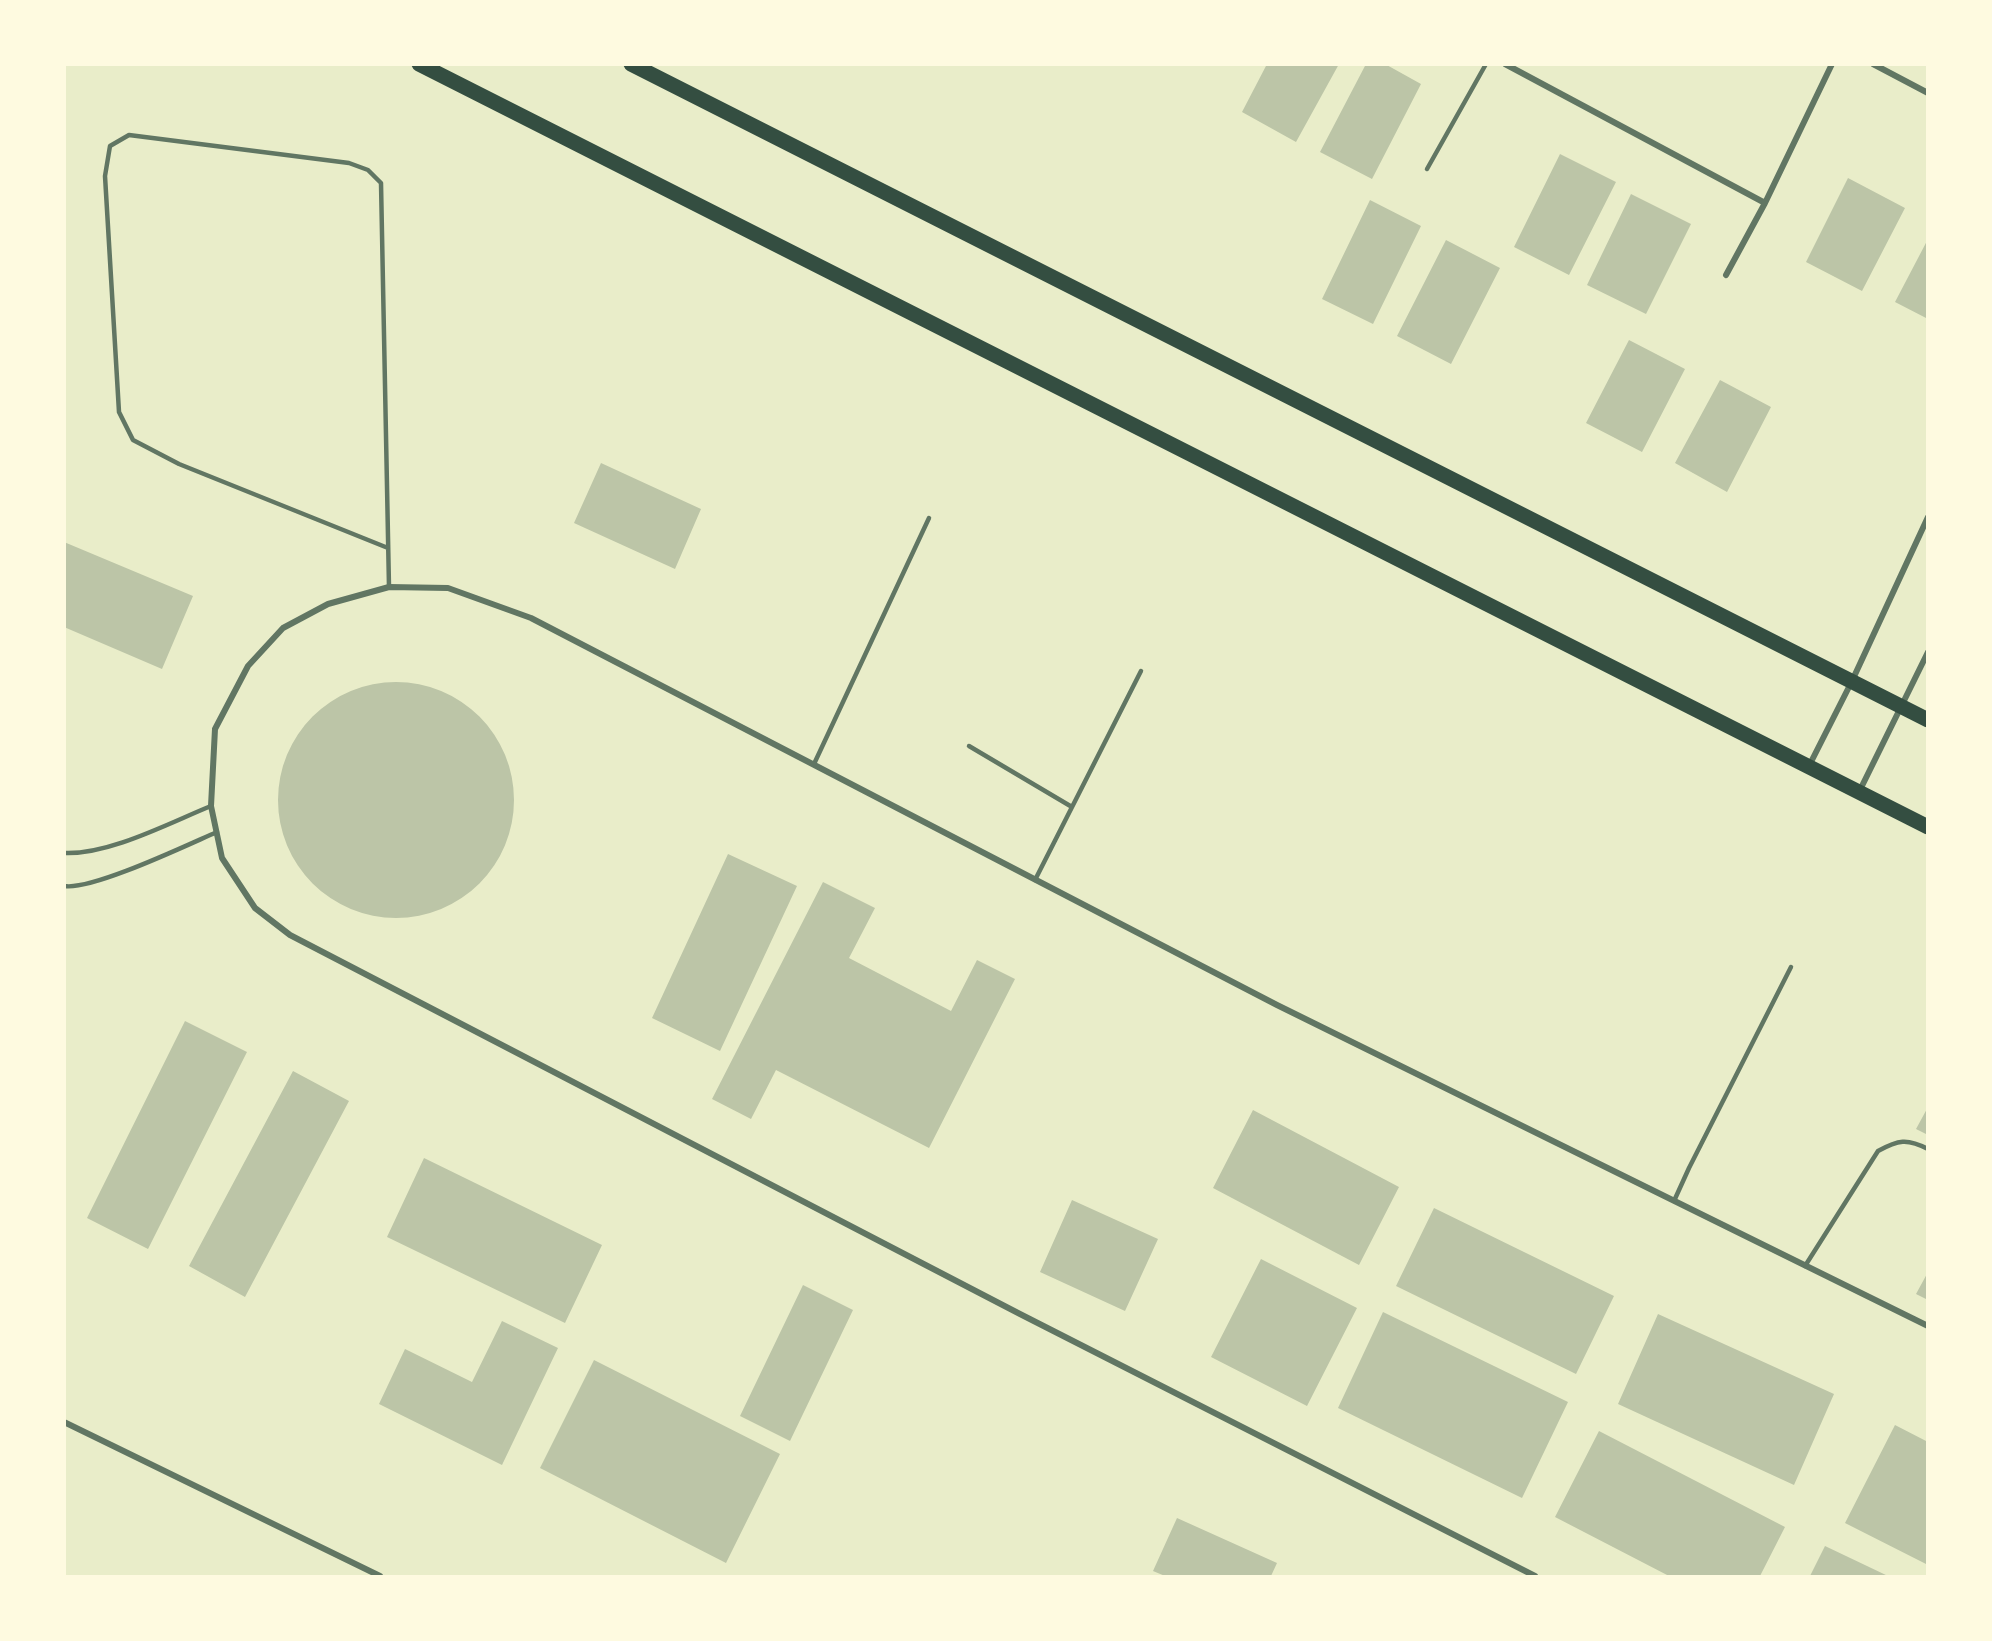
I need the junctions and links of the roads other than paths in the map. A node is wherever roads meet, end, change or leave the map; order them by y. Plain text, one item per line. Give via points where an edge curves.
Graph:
1 (419, 64) edge
2 (631, 64) edge
3 (1486, 64) edge
4 (1505, 64) edge
5 (1832, 64) edge
6 (1873, 64) edge
7 (1928, 93) edge
8 (1427, 169) dead end
9 (1765, 203) junction
10 (1726, 275) dead end
11 (929, 518) dead end
12 (1928, 518) edge
13 (388, 548) junction
14 (389, 587) junction
15 (1928, 652) edge
16 (1141, 671) dead end
17 (1852, 681) junction
18 (1901, 707) junction
19 (1928, 720) edge
20 (969, 746) dead end
21 (814, 764) junction
22 (1809, 766) junction
23 (1858, 792) junction
24 (211, 806) junction
25 (1072, 807) junction
26 (1928, 827) edge
27 (217, 832) junction
28 (64, 853) edge
29 (1035, 880) junction
30 (64, 886) edge
31 (1791, 967) dead end
32 (1928, 1149) edge
33 (1674, 1201) junction
34 (1805, 1266) junction
35 (1928, 1326) edge
36 (64, 1422) edge
37 (380, 1576) edge
38 (1535, 1576) edge

1 - 22 main road
2 - 17 main road
3 - 8 lane
4 - 9 street
5 - 9 street
6 - 7 street
9 - 10 street
11 - 21 lane
12 - 17 street
13 - 13 lane via 381,183 368,170 349,163 129,135 110,146 105,176 119,412 133,440 179,464
13 - 14 lane
14 - 21 street via 448,588 531,618
14 - 24 street via 328,604 283,628 248,666 215,729
15 - 18 street
16 - 25 lane
17 - 18 main road
17 - 22 street
18 - 19 main road
18 - 23 street
20 - 25 lane
21 - 29 street
22 - 23 main road
23 - 26 main road
24 - 27 street
24 - 28 lane via 103,849
25 - 29 lane
27 - 30 lane via 81,886
27 - 38 street via 222,858 255,908 290,935
29 - 33 street via 1277,1005
31 - 33 lane
32 - 34 lane via 1896,1141 1878,1151
33 - 34 street
34 - 35 street
36 - 37 street

